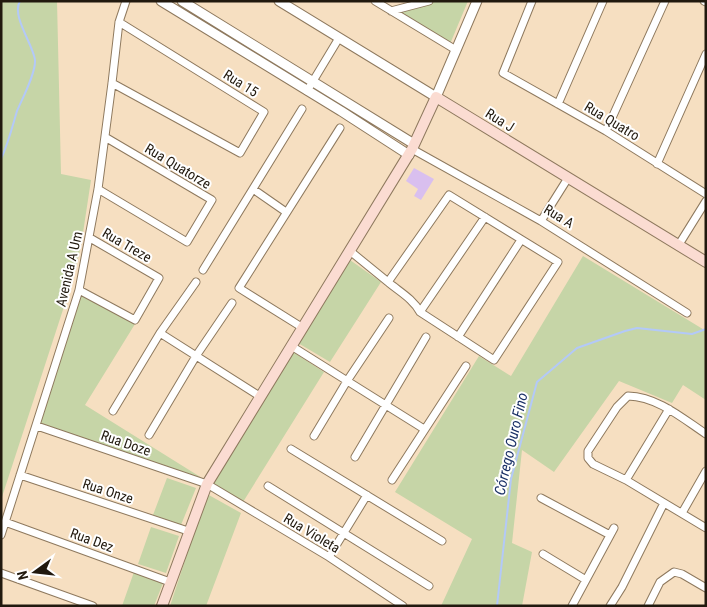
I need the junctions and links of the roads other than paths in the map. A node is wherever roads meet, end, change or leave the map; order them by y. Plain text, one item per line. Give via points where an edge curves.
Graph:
1 (126, 1) edge
2 (160, 1) edge
3 (182, 1) edge
4 (279, 1) edge
5 (375, 1) edge
6 (429, 1) edge
7 (476, 1) edge
8 (532, 1) edge
9 (603, 1) edge
10 (664, 1) edge
11 (391, 11) junction
12 (119, 22) junction
13 (339, 38) junction
14 (261, 50) junction
15 (456, 50) junction
16 (706, 54) edge
17 (256, 59) junction
18 (313, 82) junction
19 (112, 83) junction
20 (307, 91) junction
21 (436, 96) junction
22 (558, 104) junction
23 (302, 108) dead end
24 (340, 128) dead end
25 (606, 131) junction
26 (105, 137) junction
27 (412, 150) junction
28 (658, 164) junction
29 (568, 178) junction
30 (98, 189) junction
31 (253, 189) junction
32 (706, 194) edge
33 (706, 201) edge
34 (286, 212) junction
35 (485, 217) junction
36 (541, 221) junction
37 (90, 238) junction
38 (521, 240) junction
39 (678, 246) junction
40 (350, 251) junction
41 (706, 262) edge
42 (203, 270) dead end
43 (196, 282) dead end
44 (388, 282) junction
45 (79, 290) junction
46 (232, 303) dead end
47 (420, 312) junction
48 (687, 313) dead end
49 (390, 318) dead end
50 (303, 328) junction
51 (160, 332) junction
52 (426, 337) dead end
53 (458, 338) junction
54 (293, 347) junction
55 (196, 356) junction
56 (466, 366) dead end
57 (347, 381) junction
58 (261, 397) junction
59 (385, 406) junction
60 (669, 408) junction
61 (113, 411) dead end
62 (37, 426) junction
63 (424, 429) junction
64 (706, 434) edge
65 (148, 435) dead end
66 (314, 436) dead end
67 (291, 449) dead end
68 (355, 457) dead end
69 (706, 471) edge
70 (20, 475) junction
71 (392, 480) dead end
72 (626, 480) junction
73 (207, 484) junction
74 (268, 486) dead end
75 (367, 496) junction
76 (541, 498) dead end
77 (664, 502) junction
78 (682, 513) junction
79 (6, 522) junction
80 (706, 528) edge
81 (188, 531) junction
82 (344, 534) junction
83 (1, 535) edge
84 (442, 541) dead end
85 (543, 554) dead end
86 (329, 557) junction
87 (1, 573) edge
88 (586, 580) junction
89 (170, 582) junction
90 (429, 586) dead end
91 (706, 588) edge
92 (93, 606) edge
93 (162, 606) edge
94 (403, 606) edge
95 (572, 606) edge
96 (610, 606) edge
97 (648, 606) edge

1 - 12 street, Avenida A Um
2 - 17 street, Rua A
3 - 14 street, Rua A
4 - 13 street, Rua J
5 - 11 street
6 - 11 street
7 - 15 street
8 - 22 street, Rua Quatro via 503,74
9 - 22 street
10 - 25 street
11 - 15 street
12 - 19 street, Avenida A Um
12 - 19 street, Rua 15 via 264,112 240,152
13 - 18 street
13 - 21 street, Rua J
14 - 17 street
14 - 18 street, Rua A
15 - 21 street
16 - 28 street
17 - 20 street, Rua A
18 - 20 street
18 - 27 street, Rua A
19 - 26 street, Avenida A Um
20 - 27 street, Rua A
21 - 27 main road
21 - 29 main road, Rua J
22 - 25 street, Rua Quatro
23 - 31 street
24 - 34 street
25 - 28 street, Rua Quatro
26 - 30 street, Avenida A Um
26 - 30 street, Rua Quatorze via 212,200 187,242
27 - 36 street, Rua A
27 - 40 main road
28 - 32 street, Rua Quatro
29 - 36 street
29 - 39 main road, Rua J
30 - 37 street, Avenida A Um
31 - 34 street
31 - 42 street
33 - 39 street
34 - 50 street via 239,288
35 - 38 street
35 - 44 street via 449,195
35 - 47 street
36 - 48 street, Rua A
37 - 45 street, Avenida A Um
37 - 45 street, Rua Treze via 159,278 135,320
38 - 53 street
38 - 53 street via 558,262 494,360
39 - 41 main road, Rua J
40 - 44 street
40 - 50 main road
43 - 51 street
44 - 47 street via 409,298
45 - 62 street, Avenida A Um
46 - 55 street
47 - 53 street
49 - 57 street
50 - 54 main road
51 - 55 street
51 - 61 street
52 - 59 street
54 - 57 street
54 - 58 main road
55 - 58 street
55 - 65 street
56 - 63 street
57 - 59 street
57 - 66 street
58 - 73 main road
59 - 63 street
59 - 68 street
60 - 64 street
60 - 72 street
60 - 72 street via 628,396 588,451 588,458 593,464
62 - 70 street, Avenida A Um
62 - 73 street, Rua Doze
63 - 71 street
67 - 75 street
69 - 78 street
70 - 79 street, Avenida A Um
70 - 81 street, Rua Onze
72 - 77 street
73 - 81 main road
73 - 86 street, Rua Violeta
74 - 82 street
75 - 82 street
75 - 84 street
76 - 88 street via 612,531
77 - 78 street
77 - 96 street
78 - 80 street
79 - 83 street, Avenida A Um
79 - 89 street, Rua Dez
81 - 89 main road
82 - 86 street
82 - 90 street
85 - 88 street
86 - 94 street, Rua Violeta
87 - 92 street
88 - 95 street
89 - 93 main road
91 - 97 street via 674,572 660,582

